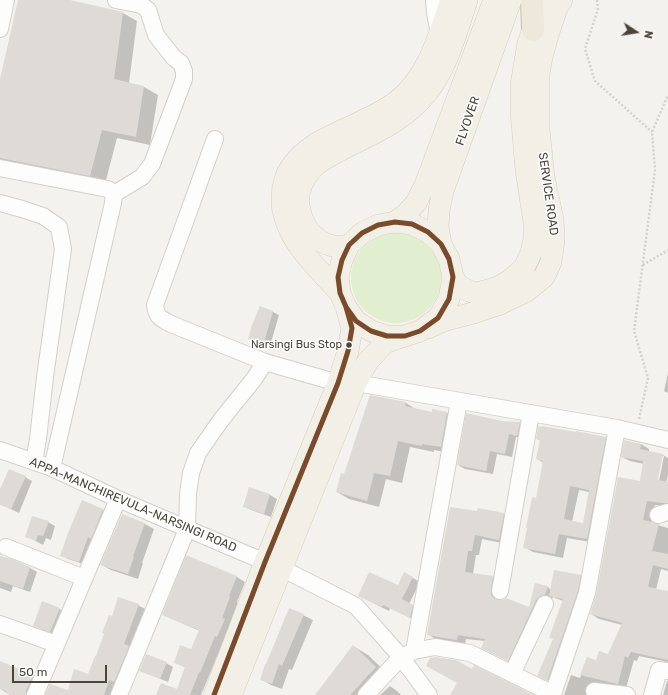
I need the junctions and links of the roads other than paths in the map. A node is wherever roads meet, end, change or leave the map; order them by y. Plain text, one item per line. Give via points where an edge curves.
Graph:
1 (6, 0) edge
2 (116, 0) edge
3 (434, 0) edge
4 (451, 0) edge
5 (467, 0) edge
6 (494, 0) edge
7 (511, 0) edge
8 (532, 0) edge
9 (544, 0) edge
10 (562, 0) edge
11 (0, 29) edge
12 (533, 30) junction
13 (439, 35) junction
14 (215, 139) dead end
15 (0, 168) edge
16 (434, 188) junction
17 (114, 194) junction
18 (0, 203) edge
19 (395, 222) junction
20 (441, 244) junction
21 (349, 245) junction
22 (453, 277) junction
23 (343, 300) junction
24 (412, 334) junction
25 (265, 362) junction
26 (347, 383) junction
27 (459, 401) junction
28 (531, 414) junction
29 (616, 428) junction
30 (668, 440) edge
31 (0, 450) edge
32 (34, 462) junction
33 (52, 468) junction
34 (118, 499) junction
35 (187, 529) junction
36 (6, 547) dead end
37 (273, 565) junction
38 (84, 578) junction
39 (500, 591) dead end
40 (546, 604) dead end
41 (0, 624) edge
42 (56, 644) junction
43 (408, 654) junction
44 (668, 671) edge
45 (512, 674) junction
46 (594, 691) dead end
47 (35, 695) edge
48 (119, 695) edge
49 (214, 695) edge
50 (231, 695) edge
51 (366, 695) edge
52 (429, 695) edge
53 (626, 695) edge
54 (652, 695) edge

1 - 11 street
2 - 17 street via 141,5 148,10 156,35 180,63 184,79 152,164 142,177
3 - 13 street
4 - 13 main road
5 - 21 main road via 446,60 427,93 398,120 326,158 306,176 300,188 300,212 310,232 329,246
6 - 16 main road, FLYOVER
7 - 16 main road, FLYOVER
8 - 12 highway
9 - 12 main road, SERVICE ROAD
10 - 24 main road, SERVICE ROAD via 548,35 539,74 539,130 544,177 553,220 551,262 544,277 527,291 500,304 446,320
12 - 22 main road, SERVICE ROAD via 528,43 521,85 526,170 534,222 531,253 524,268 498,287 476,293 459,286
13 - 23 main road via 423,71 398,101 385,110 317,143 295,161 287,173 282,200 287,226 306,255
14 - 25 street via 155,305 157,314 171,324
15 - 17 street via 108,189
16 - 19 main road, FLYOVER
16 - 20 main road, FLYOVER via 439,210
17 - 33 street
18 - 32 street via 43,216 59,227 64,249
19 - 20 main road via 412,224 428,232
19 - 21 main road via 378,225 362,233
20 - 22 main road via 450,259
21 - 23 main road via 338,277
22 - 24 main road via 449,299 438,318
23 - 24 main road via 356,321 371,331 387,336
23 - 26 main road via 352,328
24 - 26 main road via 385,343
25 - 26 street
25 - 35 street via 198,453 191,473
26 - 27 street
26 - 37 main road
27 - 28 street
27 - 43 street
28 - 29 street
28 - 39 street
29 - 30 street
29 - 45 street via 587,593 553,694
31 - 32 street, APPA-MANCHIREVULA-NARSINGI ROAD
32 - 33 street, APPA-MANCHIREVULA-NARSINGI ROAD
33 - 34 street, APPA-MANCHIREVULA-NARSINGI ROAD
34 - 35 street, APPA-MANCHIREVULA-NARSINGI ROAD
34 - 38 street
35 - 37 street, APPA-MANCHIREVULA-NARSINGI ROAD
35 - 48 street
36 - 38 street
37 - 43 street, APPA-MANCHIREVULA-NARSINGI ROAD via 356,606
37 - 49 main road
37 - 50 main road
38 - 42 street
40 - 45 street
41 - 42 street
42 - 47 street
43 - 45 street via 435,647 470,653
43 - 51 street
43 - 52 street, APPA-MANCHIREVULA-NARSINGI ROAD
44 - 54 street via 660,670
46 - 53 street

